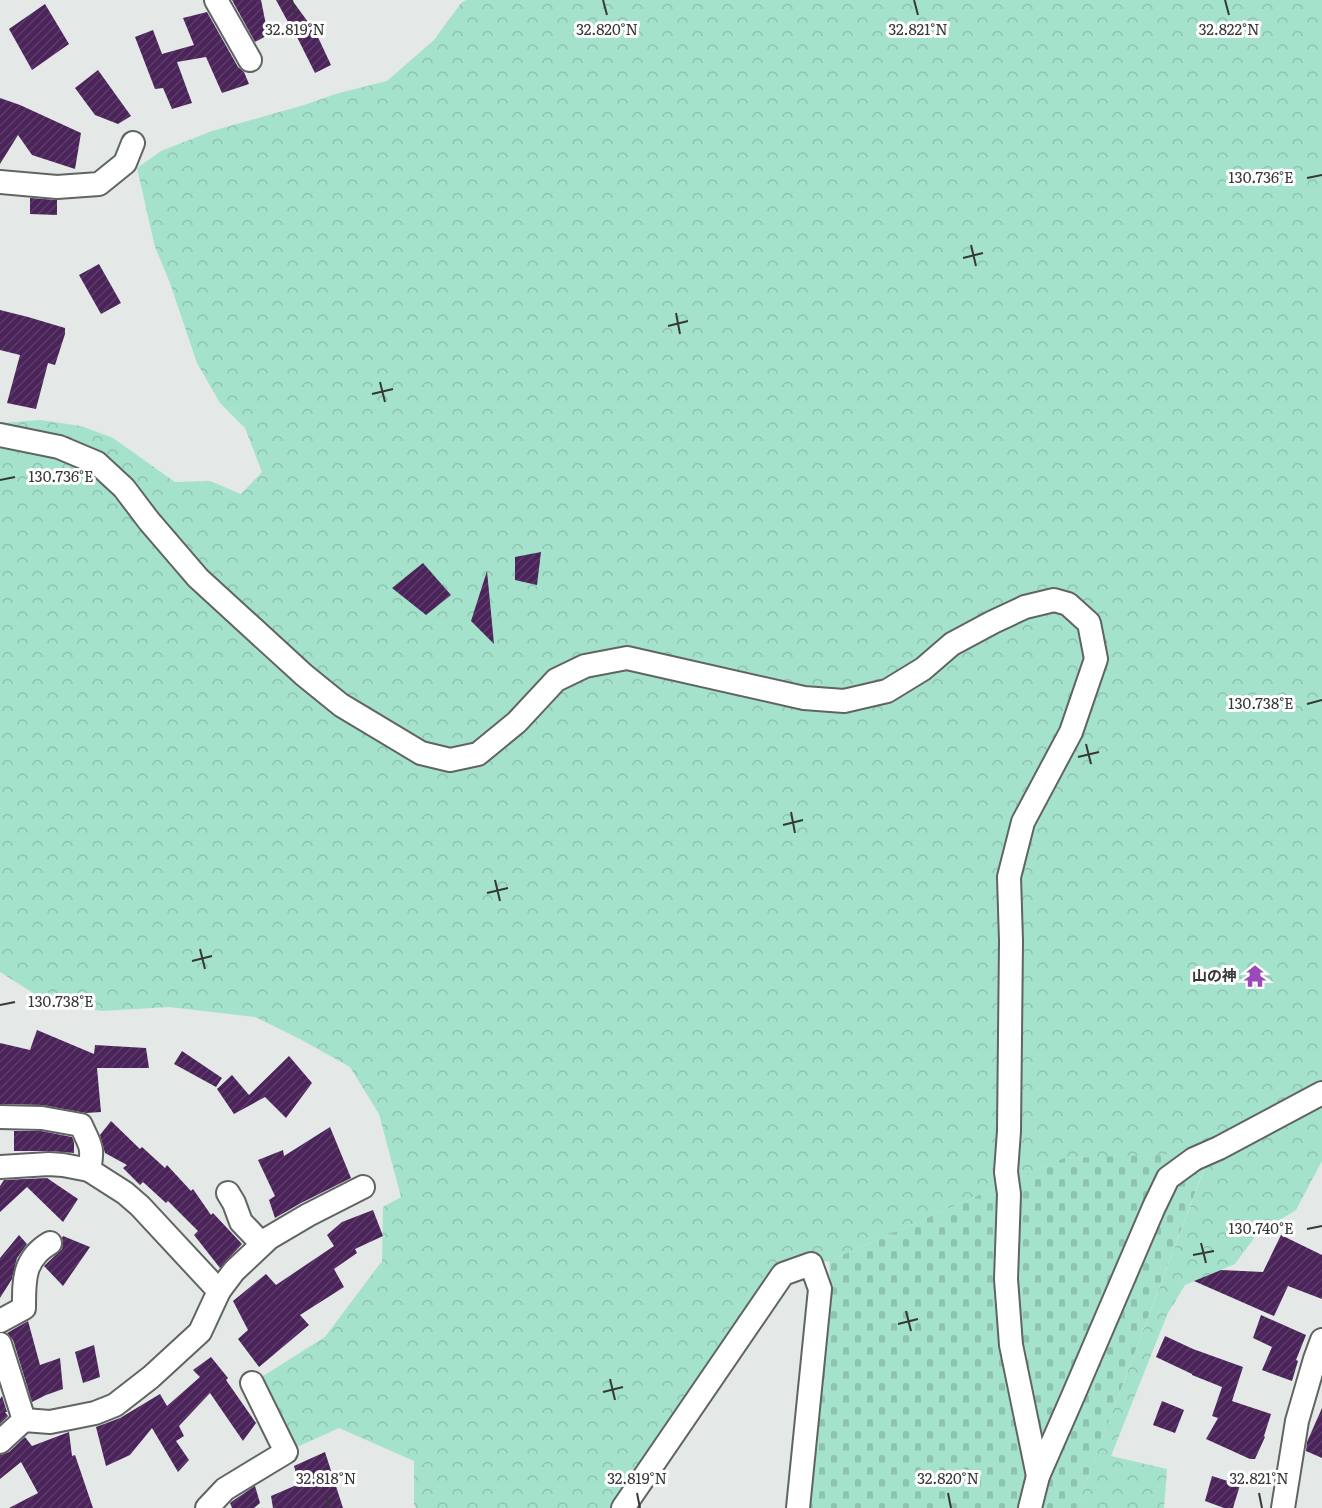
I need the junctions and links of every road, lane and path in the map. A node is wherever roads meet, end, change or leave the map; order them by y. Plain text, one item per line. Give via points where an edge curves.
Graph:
1 (216, 0) edge
2 (250, 60) dead end
3 (133, 143) dead end
4 (0, 182) edge
5 (0, 435) edge
6 (1322, 1092) edge
7 (0, 1117) edge
8 (0, 1167) edge
9 (89, 1170) junction
10 (363, 1187) dead end
11 (228, 1192) dead end
12 (50, 1243) dead end
13 (262, 1245) junction
14 (219, 1291) junction
15 (0, 1321) edge
16 (1322, 1340) edge
17 (0, 1344) edge
18 (252, 1383) dead end
19 (24, 1420) junction
20 (0, 1442) edge
21 (1038, 1476) junction
22 (207, 1508) edge
23 (623, 1508) edge
24 (798, 1508) edge
25 (1030, 1508) edge
26 (1283, 1508) edge

1 - 2 street
3 - 4 street via 125,164 99,184 57,187
5 - 21 street via 59,447 97,463 124,488 198,578 304,675 341,705 420,753 450,760 478,754 517,722 556,680 585,666 627,658 804,698 844,702 887,691 923,669 952,644 1025,607 1054,600 1068,604 1089,623 1096,659 1071,732 1023,822 1009,877 1006,1279 1011,1345
6 - 21 street via 1194,1159 1168,1178
7 - 9 street via 42,1118 81,1125 92,1146
8 - 9 street via 49,1164
9 - 14 street via 140,1206
10 - 13 street via 308,1215
11 - 13 street via 241,1222
12 - 15 street via 32,1259 27,1270 24,1308
13 - 14 street
14 - 19 street via 200,1332 115,1405 50,1422
16 - 26 street via 1297,1421
17 - 19 street
18 - 22 street via 286,1452 225,1489
19 - 20 street
21 - 25 street
23 - 24 street via 783,1274 811,1264 820,1289

